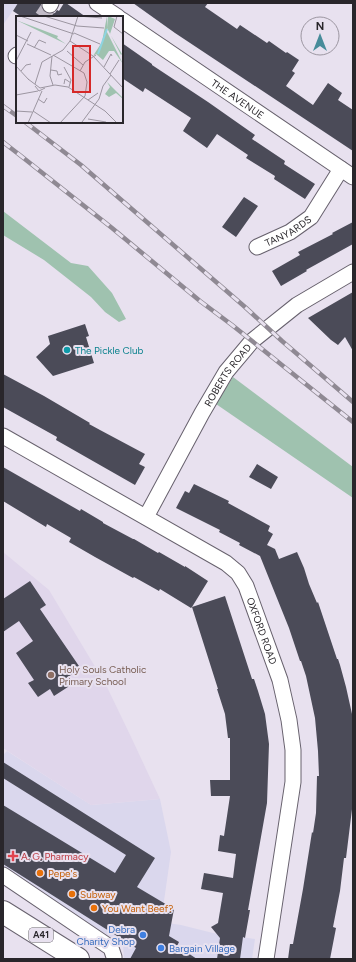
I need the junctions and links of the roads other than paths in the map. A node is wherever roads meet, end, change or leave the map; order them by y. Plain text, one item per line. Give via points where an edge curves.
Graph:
1 (98, 3) edge
2 (117, 16) edge
3 (123, 21) edge
4 (347, 173) edge
5 (257, 247) dead end
6 (353, 272) edge
7 (3, 436) edge
8 (146, 517) junction
9 (3, 875) edge
10 (3, 912) edge
11 (78, 959) edge
12 (114, 959) edge
13 (266, 959) edge

1 - 2 street
3 - 4 street, THE AVENUE
4 - 5 street, TANYARDS via 311,217 290,232
6 - 8 street, ROBERTS ROAD via 297,305 252,341 226,372
7 - 8 street, OXFORD ROAD
8 - 13 street, OXFORD ROAD via 226,563 238,573 246,586 280,680 289,720 293,782
9 - 12 street via 111,948
10 - 11 highway, A41

